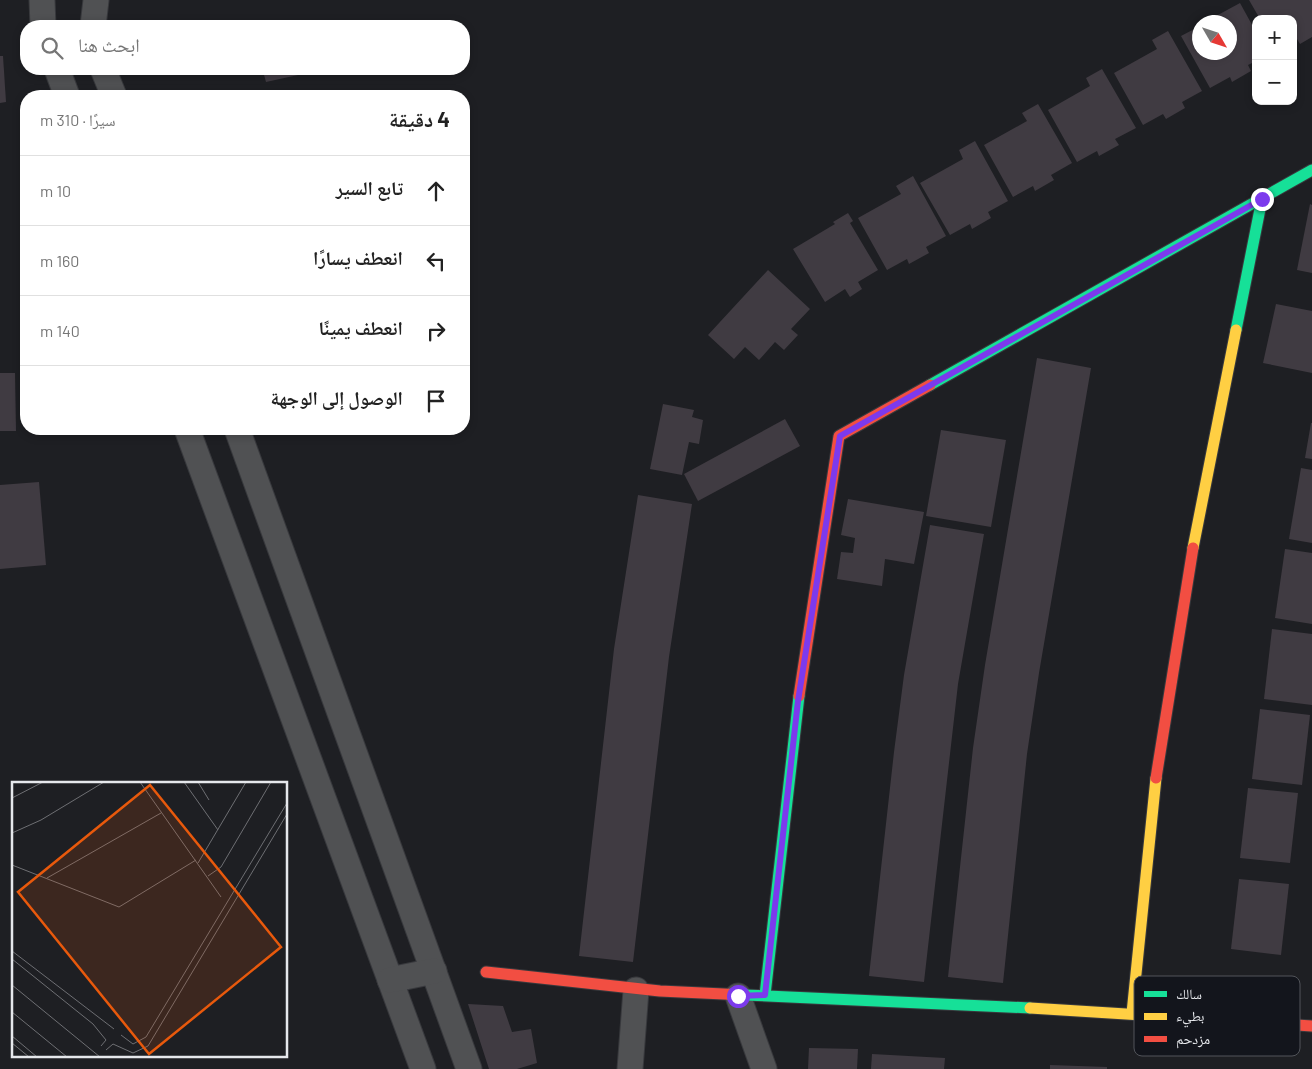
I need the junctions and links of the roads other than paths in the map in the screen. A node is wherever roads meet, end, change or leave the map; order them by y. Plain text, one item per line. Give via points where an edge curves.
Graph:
1 (42, 0) edge
2 (96, 0) edge
3 (43, 20) edge
4 (94, 20) edge
5 (59, 75) edge
6 (105, 75) edge
7 (65, 90) edge
8 (112, 90) edge
9 (1312, 170) edge
10 (1262, 199) junction
11 (189, 435) edge
12 (239, 435) edge
13 (434, 971) junction
14 (486, 972) dead end
15 (1136, 976) edge
16 (390, 980) junction
17 (636, 990) junction
18 (1134, 993) edge
19 (765, 995) junction
20 (738, 996) junction
21 (1132, 1013) joint
22 (424, 1069) edge
23 (469, 1069) edge
24 (630, 1069) edge
25 (764, 1069) edge

1 - 3 street
2 - 4 street
5 - 7 street
6 - 8 street
9 - 10 street
10 - 15 street via 1195,538 1158,758
10 - 19 street via 840,436 798,701
11 - 16 street
12 - 13 street
13 - 16 street
13 - 23 street
14 - 17 street
16 - 22 street
17 - 20 street
17 - 24 street
18 - 21 street
19 - 20 street
19 - 21 street
20 - 25 street

